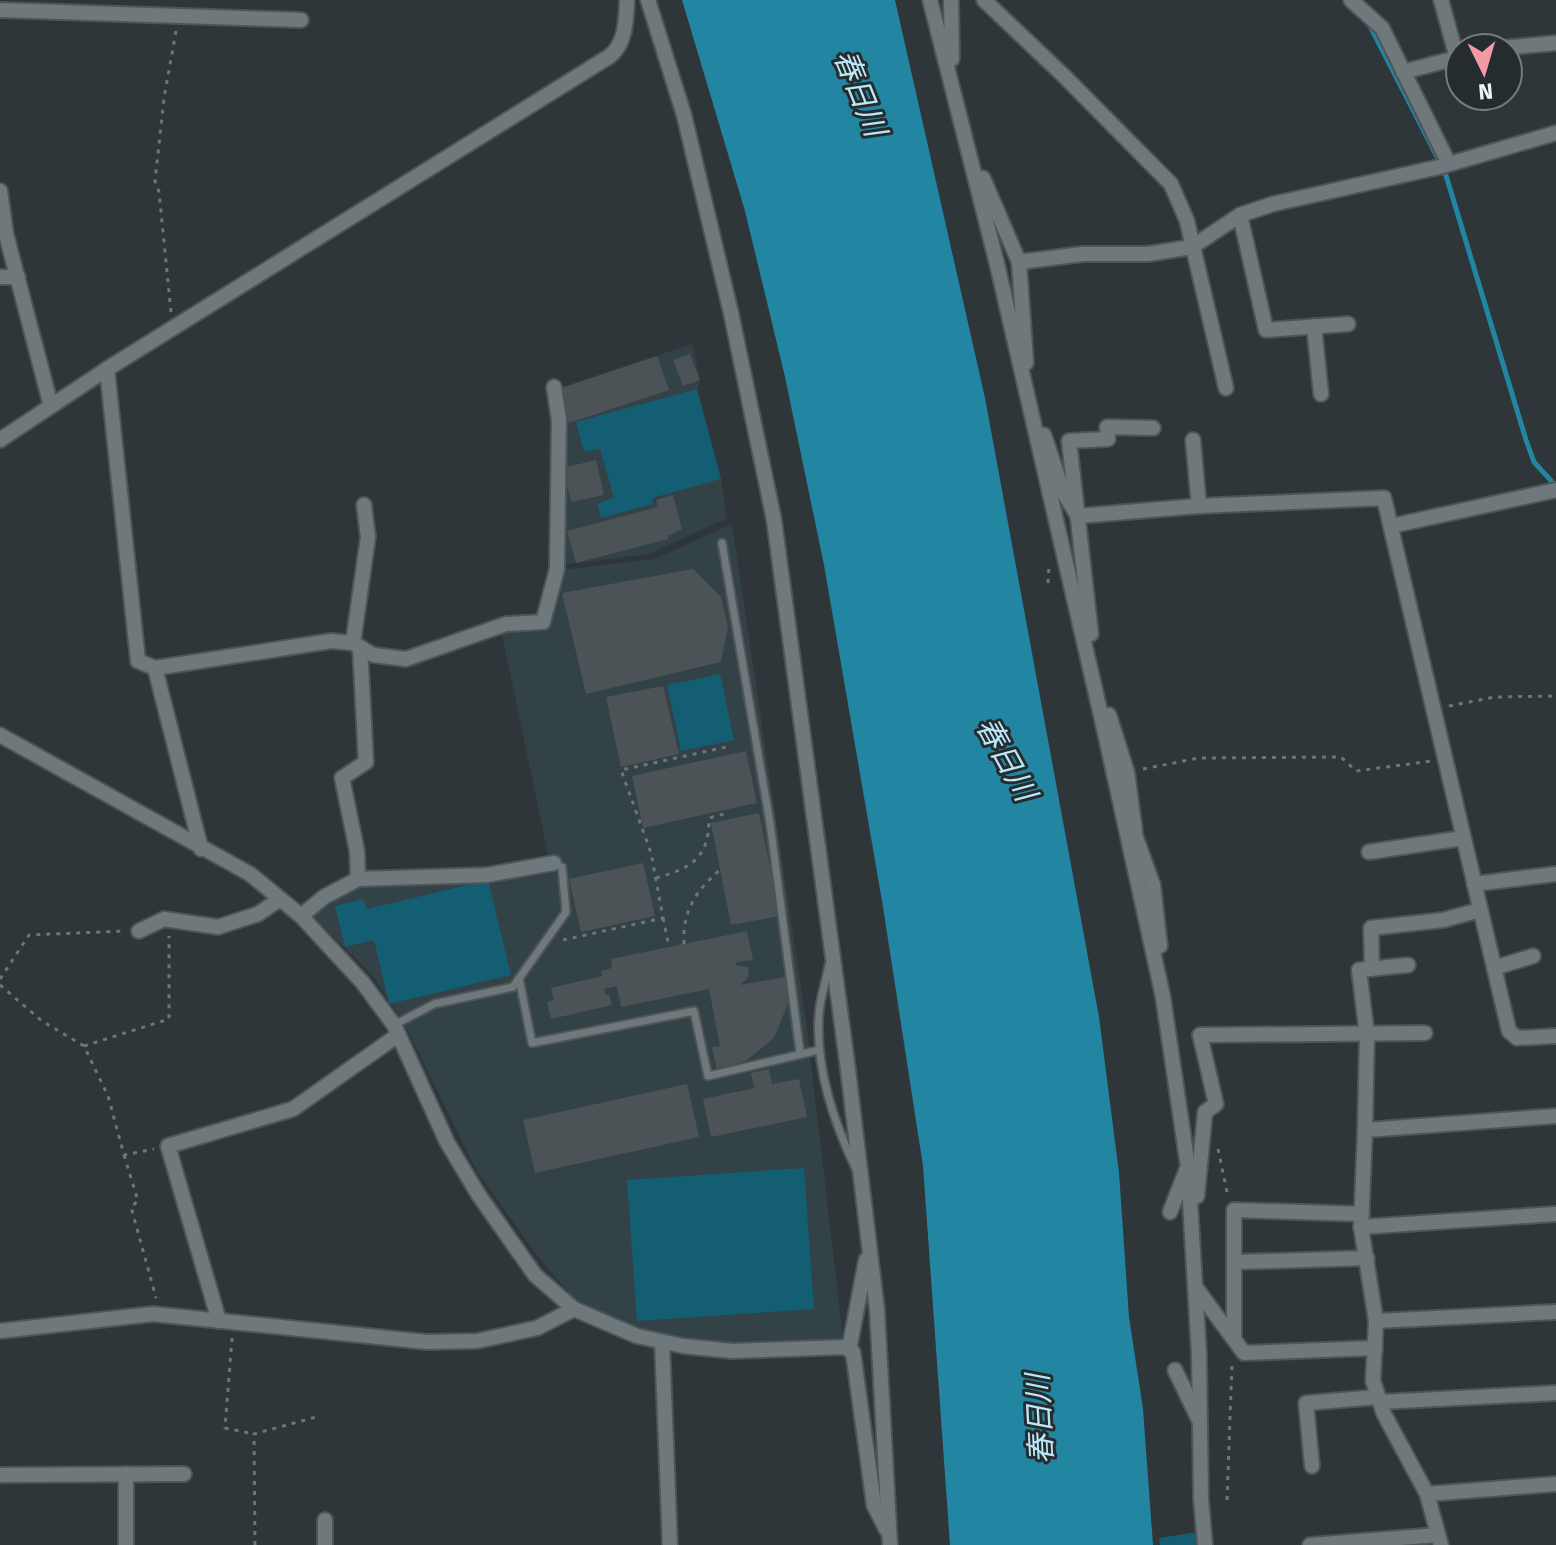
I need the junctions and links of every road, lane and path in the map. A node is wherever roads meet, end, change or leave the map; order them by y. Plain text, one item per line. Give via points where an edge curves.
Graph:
1 (627, 0) edge
2 (648, 0) edge
3 (930, 0) edge
4 (951, 0) edge
5 (984, 0) edge
6 (1351, 0) edge
7 (1441, 0) edge
8 (0, 10) edge
9 (179, 16) junction
10 (301, 20) dead end
11 (1450, 32) edge
12 (1556, 43) edge
13 (1524, 46) edge
14 (1444, 62) edge
15 (1403, 72) junction
16 (953, 83) junction
17 (1556, 133) edge
18 (973, 163) junction
19 (1449, 164) junction
20 (0, 191) edge
21 (1240, 215) junction
22 (1192, 247) junction
23 (1019, 262) junction
24 (0, 277) edge
25 (18, 277) junction
26 (1348, 324) dead end
27 (1314, 326) junction
28 (172, 328) junction
29 (107, 369) junction
30 (554, 387) dead end
31 (1226, 388) dead end
32 (1321, 394) dead end
33 (1029, 404) junction
34 (51, 406) junction
35 (1153, 428) dead end
36 (0, 440) edge
37 (1193, 440) dead end
38 (1556, 490) edge
39 (364, 505) dead end
40 (1199, 506) junction
41 (1078, 516) junction
42 (1391, 526) junction
43 (722, 543) dead end
44 (356, 645) junction
45 (1093, 645) junction
46 (1089, 666) junction
47 (155, 668) junction
48 (1556, 696) edge
49 (1101, 701) junction
50 (1435, 708) junction
51 (0, 735) edge
52 (731, 746) dead end
53 (1446, 759) junction
54 (1127, 772) junction
55 (724, 814) dead end
56 (1131, 832) junction
57 (1463, 838) junction
58 (201, 849) junction
59 (1369, 852) dead end
60 (558, 865) joint
61 (720, 870) dead end
62 (1556, 874) edge
63 (656, 878) junction
64 (358, 879) junction
65 (1474, 884) junction
66 (280, 899) junction
67 (1480, 910) junction
68 (301, 916) junction
69 (663, 918) junction
70 (169, 920) junction
71 (139, 931) joint
72 (543, 944) junction
73 (684, 944) dead end
74 (669, 947) dead end
75 (833, 949) junction
76 (1533, 956) dead end
77 (1408, 965) dead end
78 (1494, 968) junction
79 (1372, 969) junction
80 (519, 978) junction
81 (0, 982) edge
82 (396, 1030) junction
83 (1425, 1033) dead end
84 (1367, 1035) junction
85 (1556, 1036) edge
86 (84, 1046) junction
87 (819, 1050) junction
88 (800, 1052) junction
89 (1556, 1116) edge
90 (1365, 1130) junction
91 (1217, 1139) dead end
92 (168, 1146) junction
93 (124, 1155) junction
94 (1188, 1167) junction
95 (862, 1182) junction
96 (1190, 1200) junction
97 (1234, 1210) junction
98 (1170, 1212) dead end
99 (1556, 1214) edge
100 (1361, 1220) junction
101 (869, 1243) junction
102 (1367, 1258) junction
103 (1235, 1262) junction
104 (1196, 1288) junction
105 (574, 1309) junction
106 (1556, 1312) edge
107 (160, 1315) junction
108 (226, 1321) junction
109 (1376, 1321) junction
110 (0, 1331) edge
111 (1234, 1339) junction
112 (662, 1342) junction
113 (1375, 1348) junction
114 (849, 1350) junction
115 (1175, 1370) dead end
116 (1556, 1393) edge
117 (1379, 1399) junction
118 (316, 1417) dead end
119 (1201, 1424) junction
120 (254, 1434) junction
121 (1312, 1466) dead end
122 (126, 1474) junction
123 (184, 1474) dead end
124 (0, 1475) edge
125 (1556, 1484) edge
126 (1427, 1494) junction
127 (1227, 1500) dead end
128 (1201, 1514) junction
129 (325, 1520) dead end
130 (890, 1540) edge
131 (1440, 1540) edge
132 (126, 1545) edge
133 (255, 1545) edge
134 (325, 1545) edge
135 (670, 1545) edge
136 (1205, 1545) edge
137 (1215, 1545) edge
138 (1310, 1545) edge

1 - 28 street via 619,48 610,56
2 - 75 street via 684,115 755,420 774,520
3 - 16 street
4 - 16 street
5 - 22 street via 1159,169 1180,201
6 - 15 street via 1382,28
7 - 11 street
8 - 9 street
9 - 10 street
9 - 28 path via 155,181
12 - 13 street
14 - 15 street
15 - 19 street
16 - 18 street
17 - 19 street
18 - 23 street
18 - 33 street
19 - 21 street
20 - 25 street
21 - 22 street
21 - 27 street via 1266,330
22 - 23 street
22 - 31 street
23 - 33 street
24 - 25 street
25 - 34 street
26 - 27 street
27 - 32 street
28 - 29 street
29 - 34 street
29 - 47 street via 138,661
30 - 44 street via 559,420 557,569 543,622 506,624 406,659 373,655
33 - 41 street via 1063,492
33 - 46 street
34 - 36 street
35 - 41 street via 1107,427 1108,439 1069,441
37 - 40 street
38 - 42 street
39 - 44 street via 368,537
40 - 41 street
40 - 42 street via 1384,498
41 - 45 street
42 - 50 street
43 - 88 lane via 770,823
44 - 47 street via 331,641
44 - 64 street via 366,762 342,778
45 - 46 street
45 - 49 street
46 - 49 street
47 - 58 street
48 - 50 path via 1495,697
49 - 54 street
49 - 56 street
50 - 53 street
51 - 58 street
52 - 63 path via 621,770
53 - 54 path via 1356,771 1341,757 1199,758
53 - 57 street
54 - 56 street
55 - 63 path via 709,818 709,841 695,861
56 - 94 street
57 - 59 street
57 - 65 street
58 - 66 street via 250,874
60 - 64 street via 487,875
60 - 72 lane via 566,912
61 - 73 path via 687,911
62 - 65 street
63 - 69 path
64 - 68 street
65 - 67 street
66 - 68 street
66 - 70 street via 258,914 218,927
67 - 78 street
67 - 79 street via 1371,928
68 - 82 street via 363,983
69 - 72 path
69 - 74 path
70 - 71 street
70 - 86 path via 169,1019
71 - 81 path via 29,935
72 - 80 lane
75 - 87 lane via 819,1012
75 - 95 street
76 - 78 street
77 - 79 street
78 - 85 street via 1509,1031 1517,1038
79 - 84 street via 1359,970
80 - 82 lane via 513,987 434,1004
80 - 88 lane via 532,1043 694,1011 708,1076
81 - 86 path via 42,1021
82 - 92 street via 293,1109
82 - 105 street via 447,1142 478,1194 535,1275
83 - 84 street
84 - 90 street
84 - 96 street via 1200,1035 1216,1104 1205,1112 1197,1196
86 - 93 path via 108,1096
87 - 88 lane
87 - 95 lane via 836,1127
89 - 90 street
90 - 100 street
91 - 97 path
92 - 93 path
92 - 108 street
93 - 107 path via 138,1201 131,1207
94 - 96 street
94 - 98 street
95 - 101 street
96 - 104 street
97 - 100 street
97 - 103 street
99 - 100 street
100 - 102 street
101 - 114 street
101 - 130 street
102 - 103 street
102 - 109 street
103 - 111 street
104 - 111 street
104 - 119 street
105 - 108 street via 537,1328 477,1341 427,1342
105 - 112 street
106 - 109 street
107 - 108 street
107 - 110 street
108 - 120 path via 225,1428
109 - 113 street
111 - 113 street via 1244,1353
111 - 127 path
112 - 114 street via 732,1351
112 - 135 street
113 - 117 street via 1373,1381
114 - 130 street via 874,1505
115 - 119 street
116 - 117 street
117 - 121 street via 1306,1403
117 - 126 street
118 - 120 path
119 - 128 street
120 - 133 path
122 - 123 street
122 - 124 street
122 - 132 street
125 - 126 street
126 - 131 street
128 - 136 street
128 - 137 street
129 - 134 street
131 - 138 street

